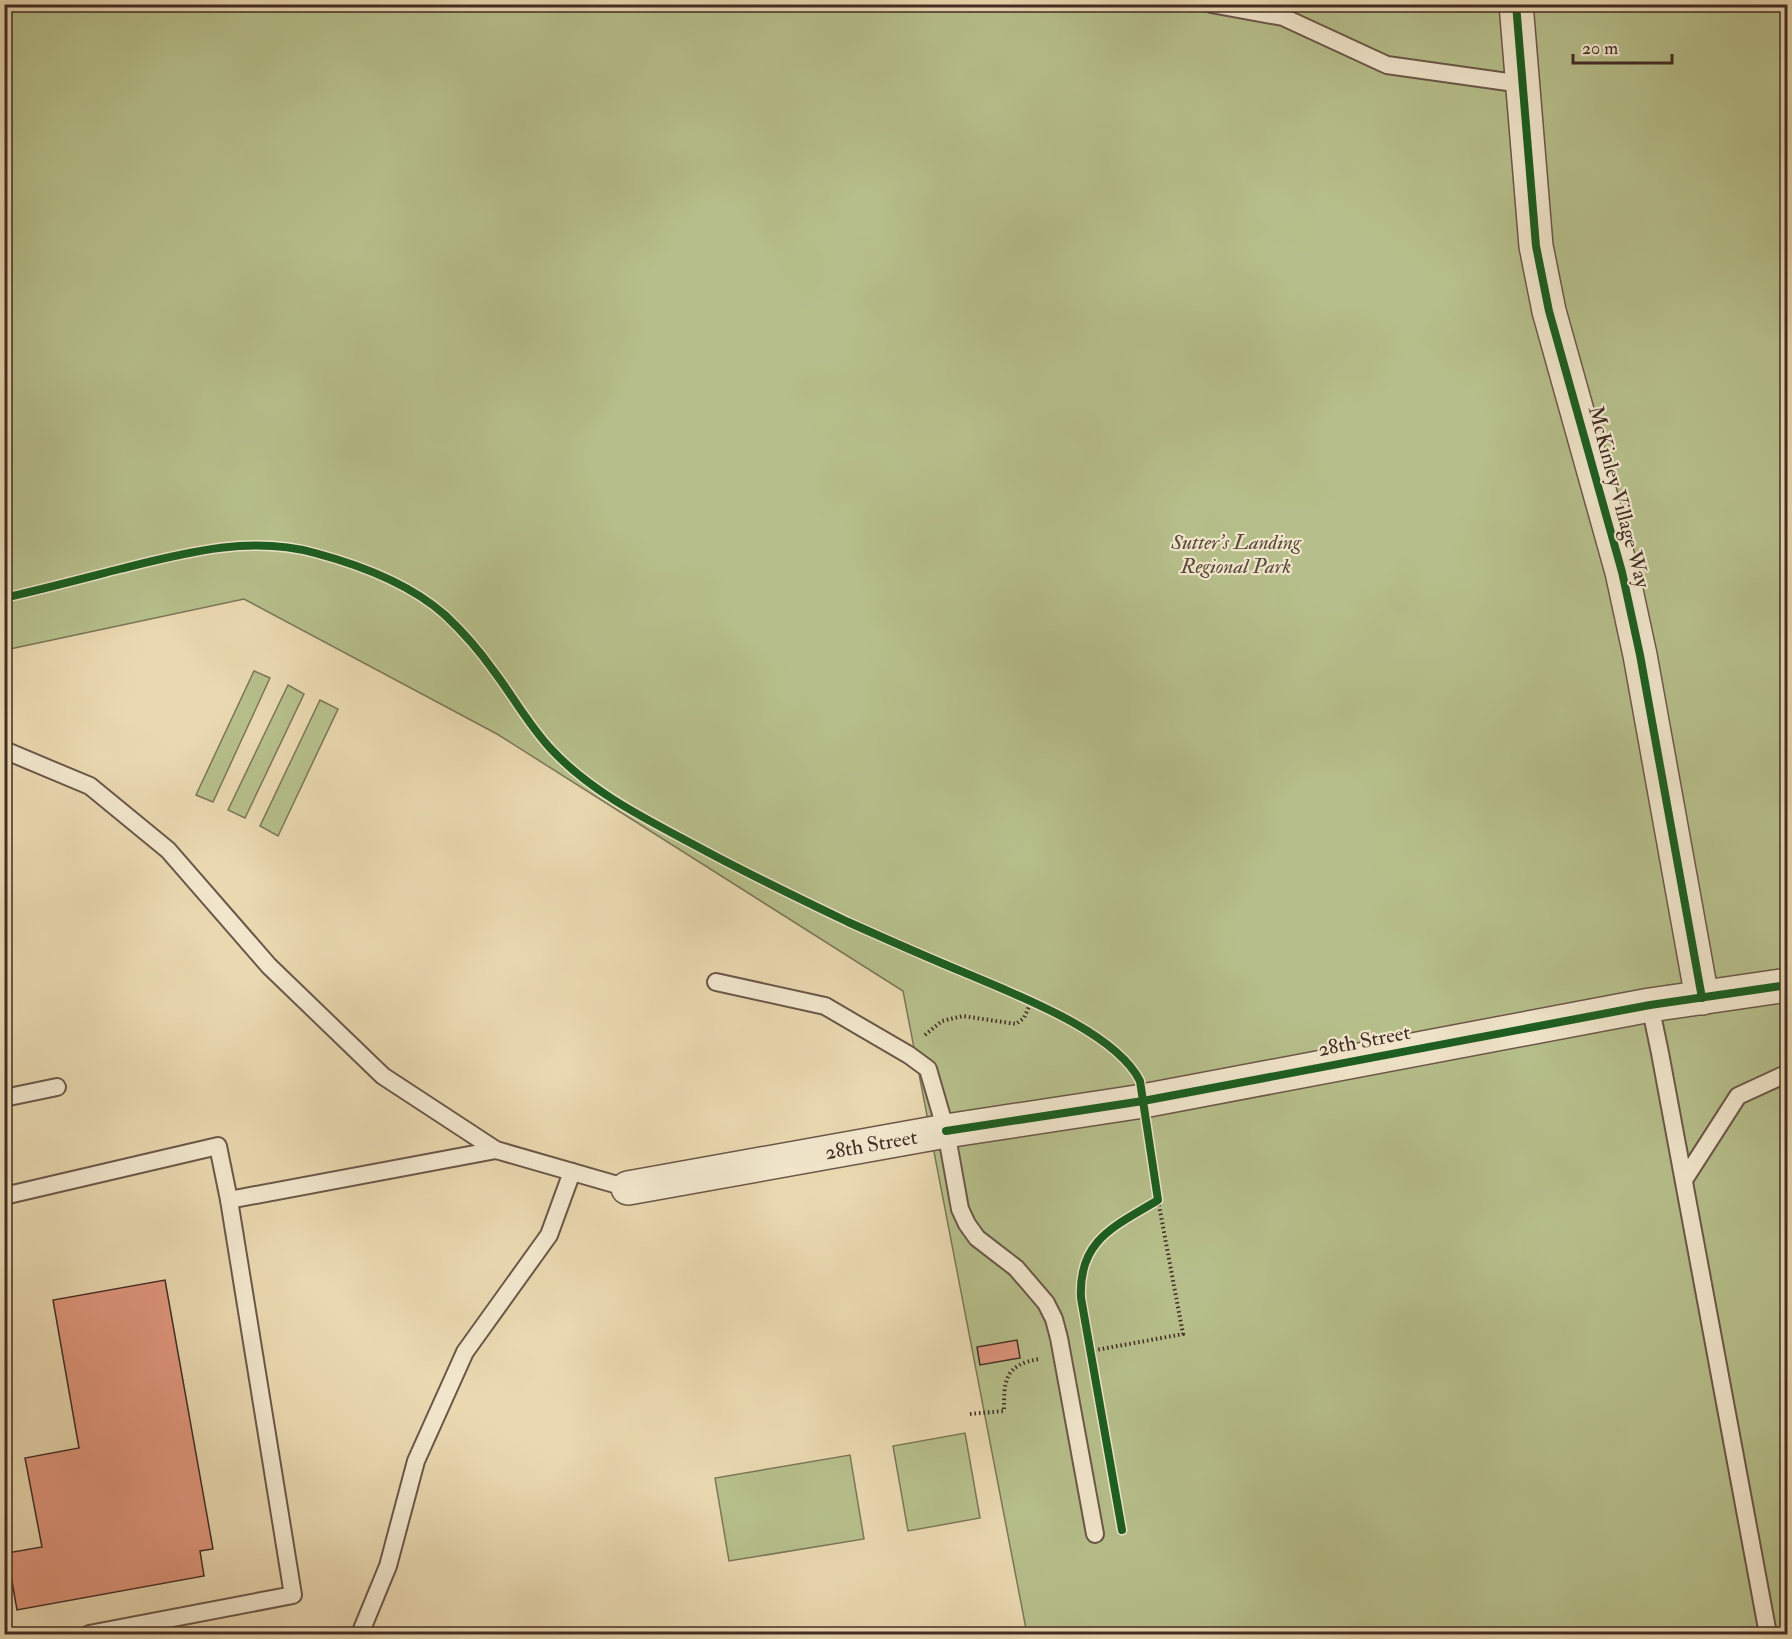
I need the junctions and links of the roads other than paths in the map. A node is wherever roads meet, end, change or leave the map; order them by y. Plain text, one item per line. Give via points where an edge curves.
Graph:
1 (1211, 4) edge
2 (1516, 4) edge
3 (1522, 84) junction
4 (4, 750) edge
5 (716, 982) dead end
6 (1788, 985) edge
7 (1702, 998) junction
8 (1650, 1005) junction
9 (1788, 1073) edge
10 (57, 1087) dead end
11 (4, 1098) edge
12 (946, 1131) junction
13 (496, 1150) junction
14 (572, 1172) junction
15 (1684, 1180) junction
16 (628, 1188) joint
17 (4, 1196) edge
18 (230, 1200) junction
19 (1095, 1534) dead end
20 (89, 1635) edge
21 (360, 1635) edge
22 (1768, 1635) edge

1 - 3 lane via 1283,16 1387,64
2 - 3 street, McKinley Village Way
3 - 7 street, McKinley Village Way via 1536,246 1549,311 1622,572
4 - 13 lane via 90,786 168,850 269,966 383,1076
5 - 12 lane via 825,1006 909,1055 928,1069
6 - 7 street, 28th Street
7 - 8 street, 28th Street
8 - 12 street, 28th Street via 1143,1101
8 - 15 lane
9 - 15 lane via 1738,1096
10 - 11 lane
12 - 16 street, 28th Street
12 - 19 lane via 960,1209 967,1224 978,1238 1016,1268 1046,1303 1054,1320
13 - 14 lane
13 - 18 lane
14 - 16 lane
14 - 21 lane via 549,1235 465,1352 416,1461 388,1566
15 - 22 lane
17 - 18 lane via 218,1146
18 - 20 lane via 293,1595

